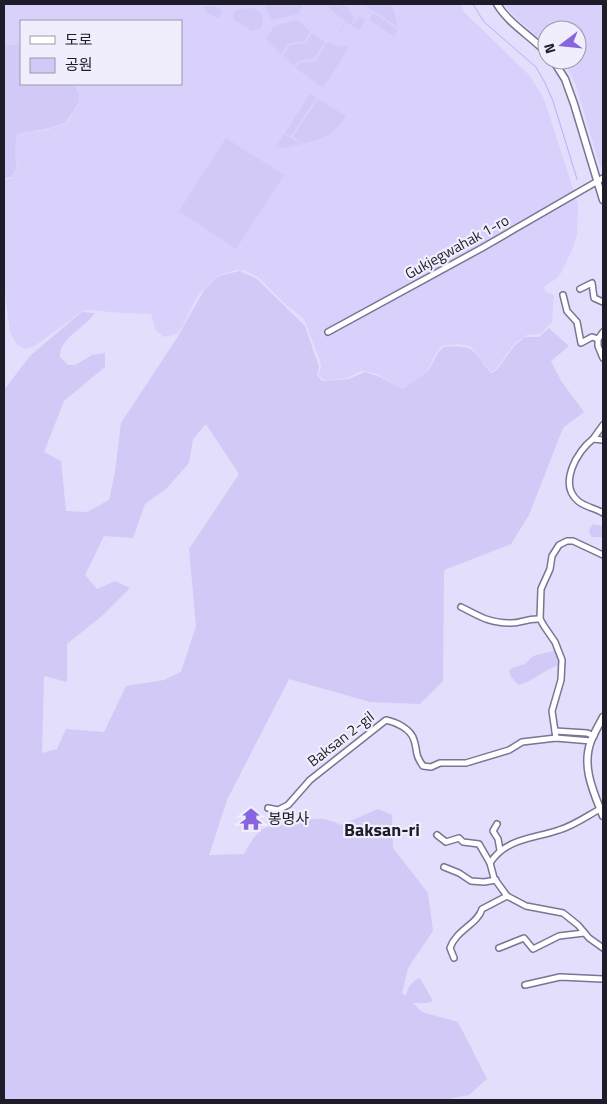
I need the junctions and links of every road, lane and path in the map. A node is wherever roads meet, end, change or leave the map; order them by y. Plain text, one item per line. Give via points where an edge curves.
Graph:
1 (497, 4) edge
2 (537, 42) edge
3 (560, 70) edge
4 (600, 179) edge
5 (603, 200) edge
6 (580, 289) dead end
7 (563, 295) dead end
8 (603, 302) edge
9 (328, 332) dead end
10 (603, 332) edge
11 (598, 339) junction
12 (603, 358) edge
13 (603, 425) edge
14 (593, 439) junction
15 (603, 440) edge
16 (603, 513) edge
17 (603, 555) edge
18 (460, 607) dead end
19 (540, 619) junction
20 (603, 717) edge
21 (555, 731) junction
22 (556, 738) junction
23 (592, 738) junction
24 (268, 808) dead end
25 (600, 809) junction
26 (603, 816) edge
27 (497, 824) dead end
28 (437, 835) dead end
29 (500, 850) junction
30 (490, 863) junction
31 (444, 867) dead end
32 (496, 880) junction
33 (507, 896) junction
34 (584, 933) junction
35 (499, 948) dead end
36 (603, 948) edge
37 (454, 958) dead end
38 (603, 979) edge
39 (525, 985) dead end

1 - 2 main road via 510,20
3 - 4 main road via 566,79
4 - 5 main road
4 - 9 street, Gukjegwahak 1-ro
6 - 8 street via 592,283 594,298
7 - 11 street via 567,311 577,322 582,343 592,337
10 - 11 street
11 - 12 street
13 - 14 street
14 - 15 street
14 - 16 street via 577,458 569,480 576,500
17 - 19 street via 573,541 560,545 552,556 541,589
18 - 19 street via 477,617 511,624 527,618
19 - 21 street via 562,660 561,680 552,711
20 - 23 main road
21 - 22 street
21 - 23 street via 587,733
22 - 23 street, Baksan 2-gil
22 - 24 street, Baksan 2-gil via 522,742 509,750 466,762 440,763 431,767 423,766 416,756 411,733 386,720 310,780 288,805 278,810
23 - 25 main road via 587,757 588,772
25 - 26 main road
25 - 29 street via 559,830 515,842
27 - 29 street via 493,831
28 - 30 street via 446,842 459,838 463,842 479,844
29 - 30 street
30 - 32 street
31 - 32 street via 471,882
32 - 33 street
33 - 34 street via 526,906 563,913
33 - 37 street via 482,909 477,919 465,927 450,948
34 - 35 street via 559,936 533,949 524,938
34 - 36 street
38 - 39 street via 560,977

